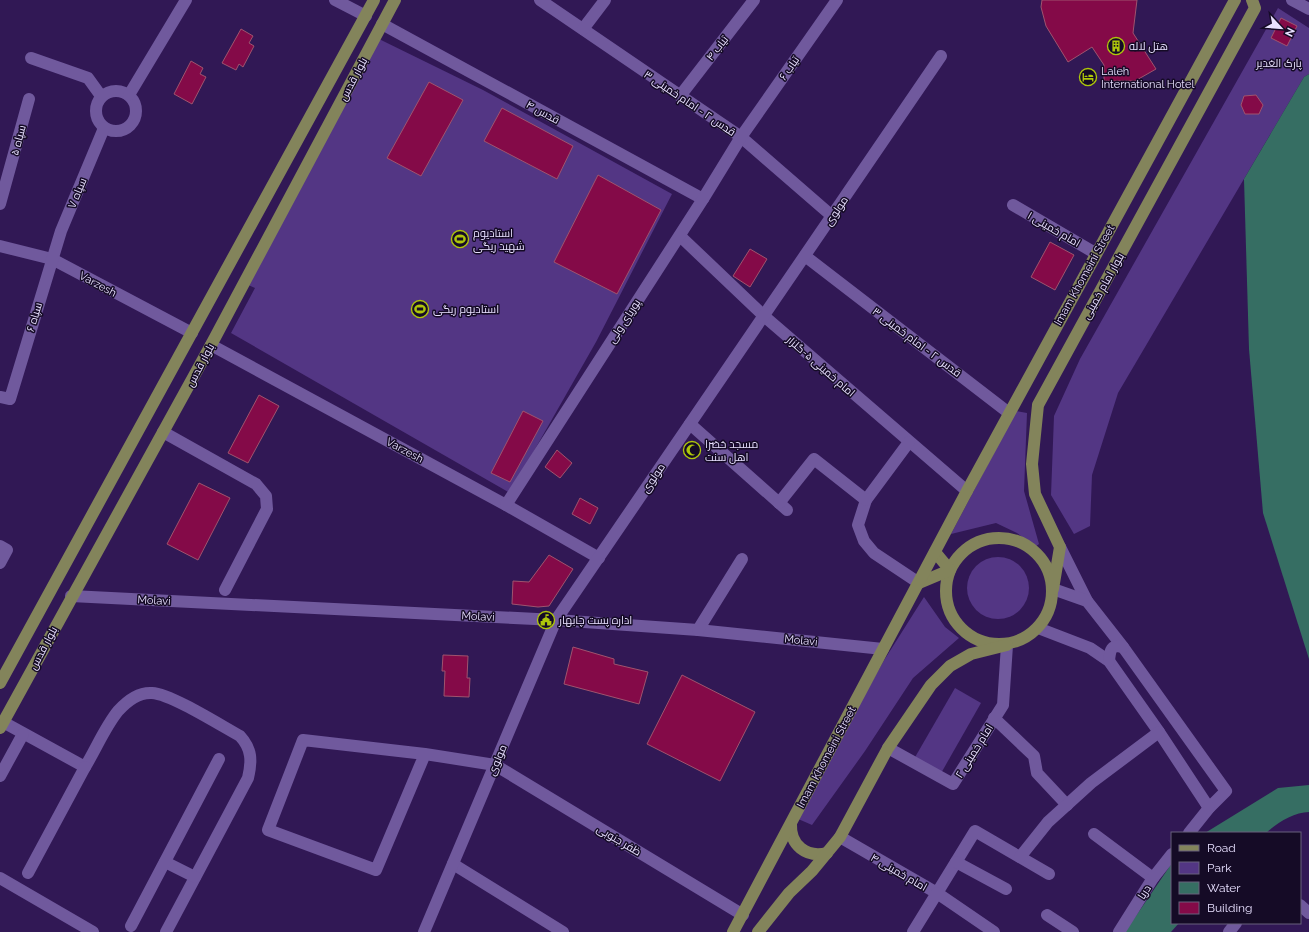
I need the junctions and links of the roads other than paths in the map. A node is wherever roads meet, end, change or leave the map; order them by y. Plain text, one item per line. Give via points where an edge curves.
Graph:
1 (186, 0) edge
2 (335, 0) edge
3 (374, 0) edge
4 (395, 0) edge
5 (540, 0) edge
6 (605, 0) edge
7 (754, 0) edge
8 (837, 0) edge
9 (1235, 0) edge
10 (1252, 0) edge
11 (1292, 0) edge
12 (1309, 9) edge
13 (366, 16) junction
14 (382, 24) junction
15 (583, 29) junction
16 (941, 56) dead end
17 (31, 58) dead end
18 (130, 95) junction
19 (102, 96) junction
20 (680, 96) junction
21 (29, 99) dead end
22 (104, 128) junction
23 (741, 137) junction
24 (703, 199) junction
25 (0, 204) edge
26 (1013, 204) dead end
27 (832, 216) junction
28 (680, 236) junction
29 (0, 246) edge
30 (1095, 253) junction
31 (805, 256) junction
32 (52, 259) junction
33 (764, 316) junction
34 (192, 334) junction
35 (211, 345) junction
36 (1019, 395) junction
37 (0, 397) edge
38 (1038, 405) junction
39 (1009, 413) junction
40 (690, 424) junction
41 (163, 432) junction
42 (909, 442) junction
43 (967, 490) junction
44 (866, 500) junction
45 (506, 505) junction
46 (0, 546) edge
47 (1060, 547) junction
48 (935, 552) junction
49 (599, 558) junction
50 (742, 559) dead end
51 (0, 562) edge
52 (950, 570) junction
53 (919, 583) junction
54 (52, 587) junction
55 (1052, 589) junction
56 (225, 590) dead end
57 (71, 596) junction
58 (1087, 601) junction
59 (556, 620) junction
60 (1038, 628) junction
61 (698, 630) junction
62 (1007, 645) junction
63 (1123, 647) junction
64 (883, 649) junction
65 (1109, 661) junction
66 (0, 684) edge
67 (994, 718) junction
68 (1, 725) edge
69 (1159, 732) junction
70 (23, 734) junction
71 (888, 748) junction
72 (425, 754) junction
73 (219, 759) dead end
74 (495, 765) junction
75 (86, 767) junction
76 (0, 776) edge
77 (1067, 805) junction
78 (1208, 808) junction
79 (791, 824) junction
80 (1190, 832) edge
81 (1094, 834) dead end
82 (840, 837) junction
83 (827, 853) junction
84 (1171, 855) edge
85 (1020, 857) junction
86 (165, 862) junction
87 (956, 862) junction
88 (453, 864) junction
89 (28, 872) dead end
90 (1049, 874) dead end
91 (195, 877) junction
92 (0, 878) edge
93 (1154, 878) junction
94 (1006, 889) dead end
95 (937, 893) junction
96 (1301, 906) edge
97 (1309, 912) edge
98 (743, 915) junction
99 (1047, 915) dead end
100 (1235, 924) edge
101 (131, 926) dead end
102 (763, 930) edge
103 (94, 932) edge
104 (166, 932) edge
105 (424, 932) edge
106 (563, 932) edge
107 (734, 932) edge
108 (913, 932) edge
109 (994, 932) edge
110 (1073, 932) edge
111 (1119, 932) edge
112 (1228, 932) edge

1 - 18 street
2 - 13 street
3 - 13 main road, بلوار قدس
4 - 14 main road, بلوار قدس
5 - 15 street, قدس ۲ - امام خمینی ۳
6 - 15 street
7 - 20 street, تیاب ۴
8 - 23 street, تیاب ۶
9 - 30 main road, Imam Khomeini Street
10 - 38 main road, بلوار امام خمینی via 1255,8
11 - 12 street
13 - 14 main road
13 - 34 main road, بلوار قدس
14 - 24 street, قدس ۴
14 - 35 main road, بلوار قدس
15 - 20 street, قدس ۲ - امام خمینی ۳
16 - 27 street, مولوی
17 - 19 street via 88,78
18 - 19 street via 115,90
18 - 22 street via 136,112 132,123 116,131
19 - 22 street via 95,106 95,113
20 - 23 street, قدس ۲ - امام خمینی ۳
21 - 25 street, سپاه ۵
22 - 32 street, سپاه ۷
23 - 24 street, پوریای ولی
23 - 27 street, قدس ۲ - امام خمینی ۳
24 - 28 street, پوریای ولی
26 - 30 street, امام خمینی ۱
27 - 31 street, مولوی
28 - 33 street, امام خمینی ۵-گلزار
28 - 45 street, پوریای ولی
29 - 32 street, Varzesh
30 - 36 main road, Imam Khomeini Street
31 - 33 street, مولوی
31 - 39 street, قدس ۲ - امام خمینی ۳
32 - 34 street, Varzesh
32 - 37 street, سپاه ۶ via 10,399
33 - 40 street, مولوی
33 - 42 street, امام خمینی ۵-گلزار
34 - 35 main road
34 - 54 main road, بلوار قدس
35 - 41 main road, بلوار قدس
35 - 45 street, Varzesh
36 - 38 main road
36 - 39 main road, Imam Khomeini Street
38 - 47 main road, بلوار امام خمینی via 1032,464 1035,494
39 - 43 main road, Imam Khomeini Street
40 - 44 street via 783,507 814,458
40 - 49 street, مولوی
41 - 56 street via 256,484 266,496 267,509
41 - 57 main road, بلوار قدس
42 - 43 street, امام خمینی ۵-گلزار
42 - 44 street
43 - 48 main road, Imam Khomeini Street
44 - 53 street via 858,525 864,542 874,553
45 - 49 street, Varzesh
46 - 51 street via 7,550
47 - 55 main road
47 - 58 street
48 - 52 main road
48 - 53 main road, Imam Khomeini Street
49 - 59 street, مولوی
50 - 61 street
52 - 53 main road
52 - 55 main road via 966,549 978,542 991,538 1005,538 1030,547 1040,557 1048,568
52 - 62 main road via 945,595 953,619 960,629 976,640 994,645
53 - 64 main road, Imam Khomeini Street
54 - 57 main road
54 - 66 main road, بلوار قدس
55 - 58 street
55 - 60 main road via 1051,603
57 - 59 street, Molavi
57 - 68 main road, بلوار قدس
58 - 63 street
59 - 61 street, Molavi
59 - 74 street, مولوی
60 - 62 main road via 1019,641
60 - 65 street via 1090,648
61 - 64 street, Molavi
62 - 67 street, امام خمینی ۲ via 1003,706
62 - 71 main road via 971,654 950,666 931,685
63 - 65 street via 1112,647
63 - 78 street via 1226,792
64 - 79 main road, Imam Khomeini Street
65 - 69 street
67 - 71 street, امام خمینی ۲ via 953,784
67 - 77 street via 1034,756 1037,773
68 - 70 street
69 - 77 street via 1091,783
69 - 78 street
70 - 75 street
70 - 76 street
71 - 82 main road
72 - 72 street via 302,740 268,830 376,870
72 - 74 street
73 - 86 street
74 - 88 street, مولوی
74 - 98 street, ظفر جنوبی
75 - 89 street
75 - 91 street via 117,713 139,694 151,693 170,698 240,736 250,752 248,778
77 - 85 street via 1048,822
78 - 80 street
79 - 83 main road via 794,841 801,850 814,855
79 - 98 main road, Imam Khomeini Street
81 - 93 street
82 - 83 main road
82 - 95 street, امام خمینی ۴
83 - 102 main road
84 - 93 street, دریا
85 - 87 street, امام خمینی ۴ via 975,831
85 - 90 street
86 - 91 street
86 - 101 street
87 - 94 street
87 - 95 street, امام خمینی ۴
88 - 105 street, مولوی
88 - 106 street
91 - 104 street
92 - 103 street
93 - 111 street, دریا
95 - 108 street
95 - 109 street
96 - 97 street
98 - 102 main road
98 - 107 main road, Imam Khomeini Street
99 - 110 street
100 - 112 street

